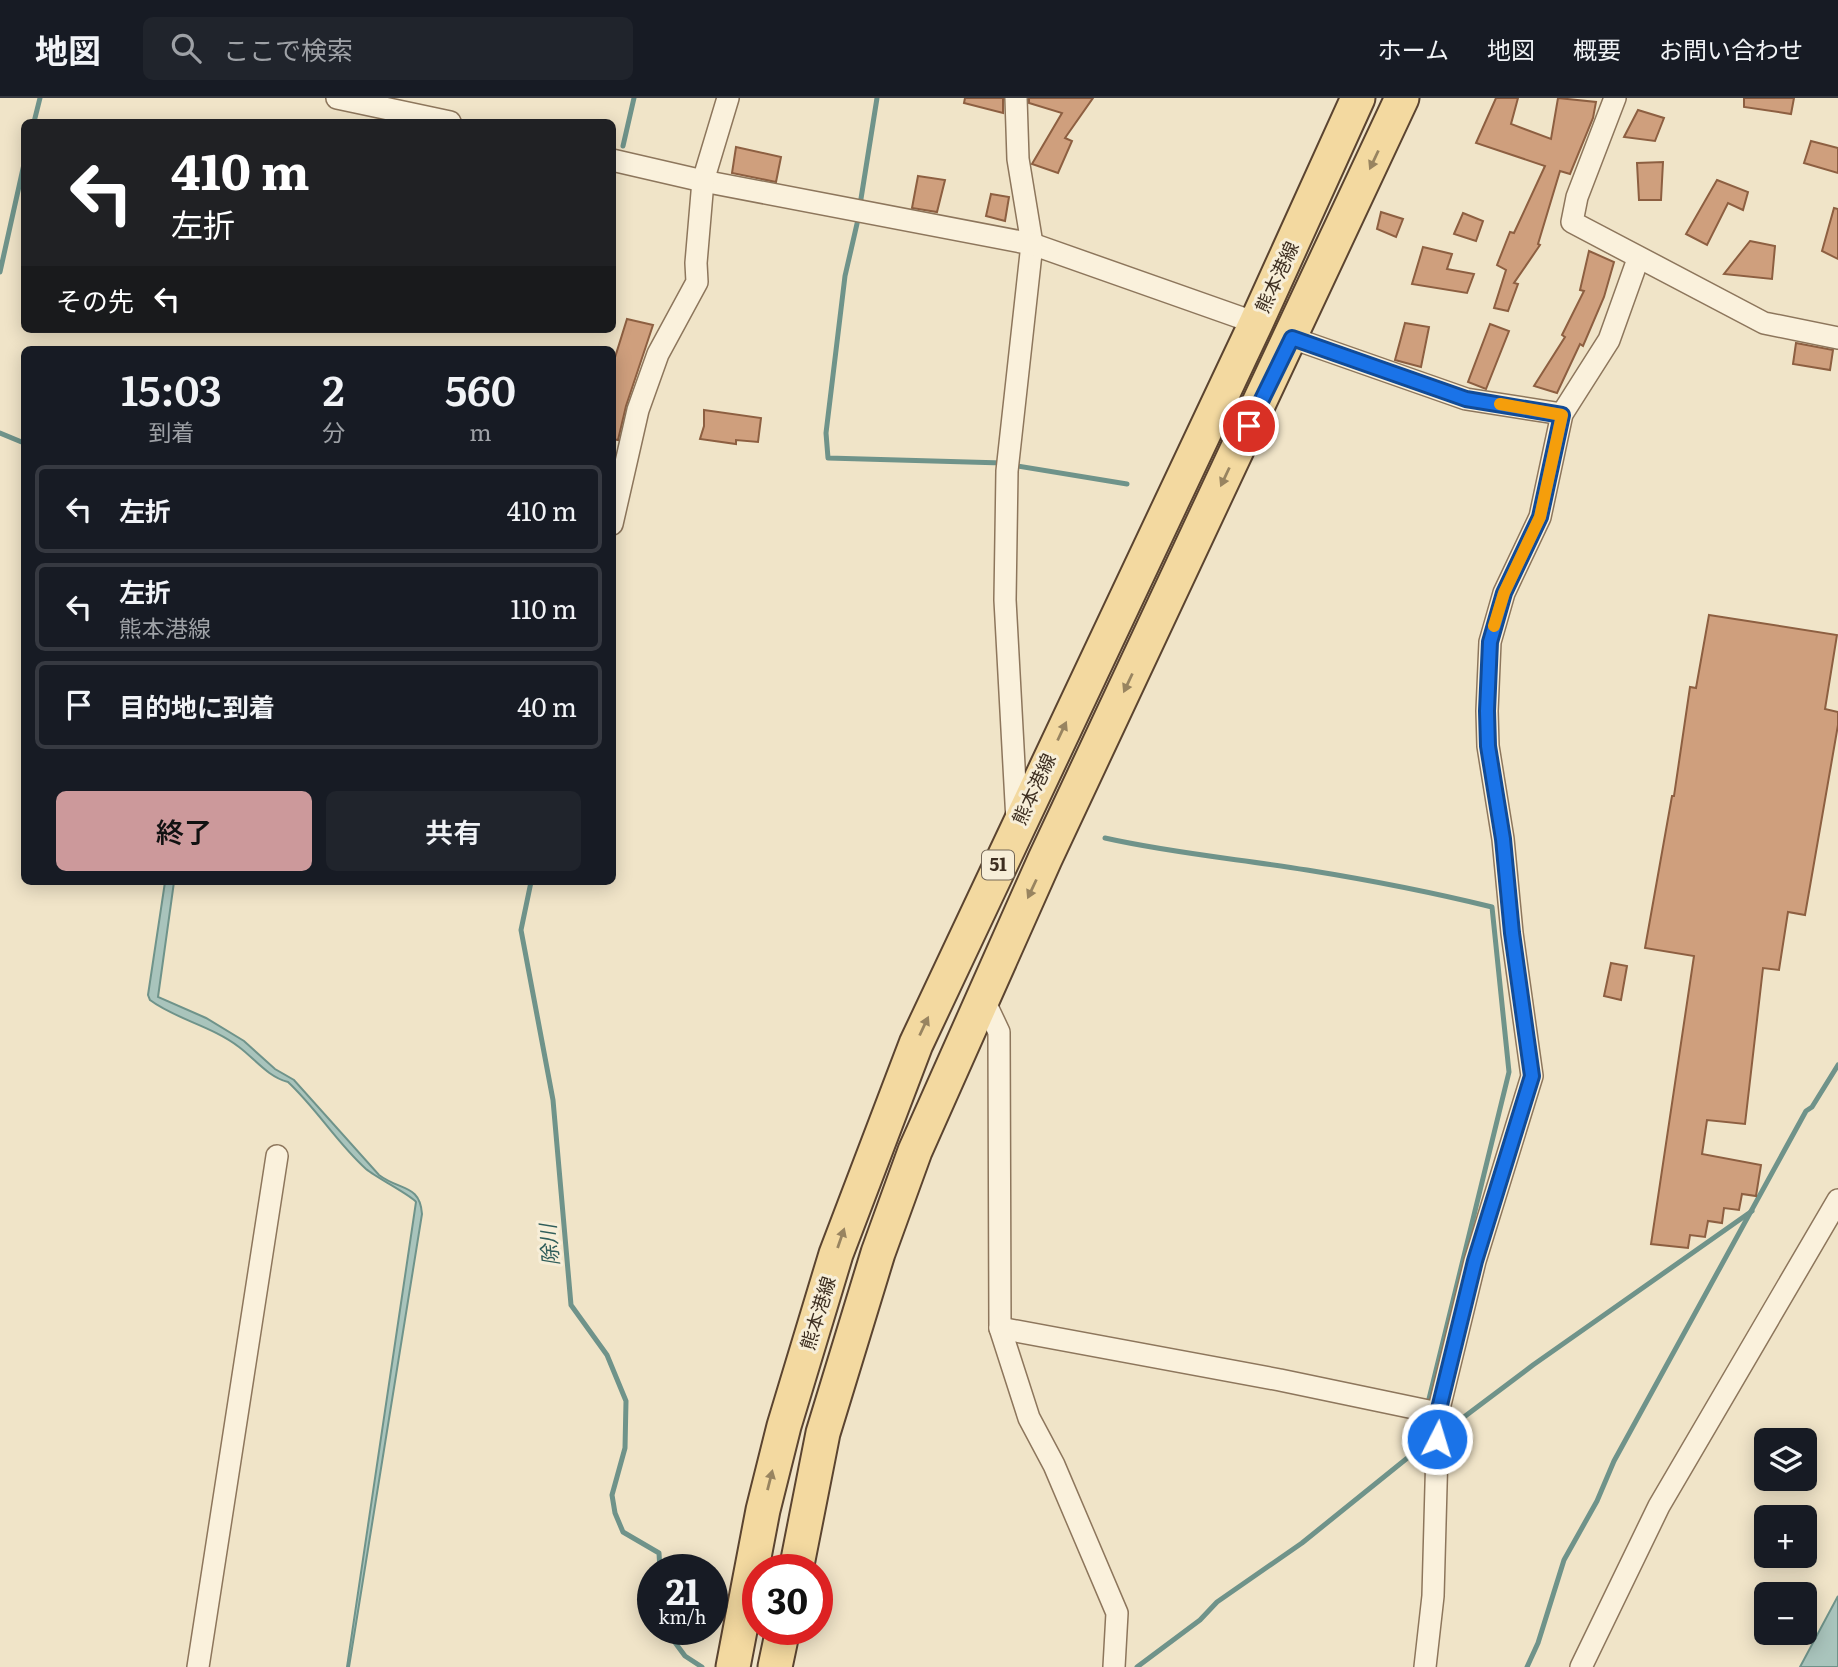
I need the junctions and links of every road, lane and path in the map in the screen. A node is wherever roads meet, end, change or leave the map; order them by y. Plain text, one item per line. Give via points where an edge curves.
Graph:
1 (337, 98) edge
2 (728, 98) edge
3 (1016, 98) edge
4 (1358, 98) edge
5 (1402, 98) edge
6 (1615, 98) edge
7 (436, 119) edge
8 (616, 161) edge
9 (703, 181) junction
10 (1032, 244) junction
11 (1638, 259) junction
12 (1256, 323) junction
13 (1292, 338) junction
14 (1838, 338) edge
15 (1562, 415) junction
16 (616, 506) edge
17 (1017, 826) junction
18 (982, 996) junction
19 (277, 1156) dead end
20 (1838, 1200) edge
21 (1000, 1328) junction
22 (1438, 1413) junction
23 (761, 1521) junction
24 (804, 1529) junction
25 (799, 1554) edge
26 (780, 1645) edge
27 (198, 1667) edge
28 (733, 1667) edge
29 (775, 1667) edge
30 (1114, 1667) edge
31 (1424, 1667) edge
32 (1581, 1667) edge

1 - 7 street
2 - 9 street
3 - 10 street via 1018,159
4 - 12 main road, 熊本港線 / 51
5 -> 13 main road, 熊本港線 / 51
6 - 11 street via 1572,222
8 - 9 street
9 - 10 street
9 - 16 street via 697,282 659,354 638,410
10 - 12 street
10 - 17 street via 1007,484 1005,600
11 - 14 street via 1764,323
11 - 15 street via 1609,340
17 -> 12 main road, 熊本港線 / 51
13 - 15 street via 1466,399
13 -> 18 main road, 熊本港線 / 51
15 - 22 street via 1540,517 1504,593 1490,642 1487,698 1488,746 1532,1076 1475,1261
23 -> 17 main road, 熊本港線 / 51 via 784,1426 854,1200 916,1044
18 - 21 street via 999,1032
18 - 24 main road, 熊本港線 / 51 via 915,1151 878,1253 823,1433
19 - 27 street
20 - 32 street via 1660,1506
21 - 22 street
21 - 30 street via 1029,1418 1117,1613
22 - 31 street via 1433,1596
23 - 24 main road
23 - 28 main road, 熊本港線 / 51
24 - 25 main road, 熊本港線 / 51
26 - 29 main road

